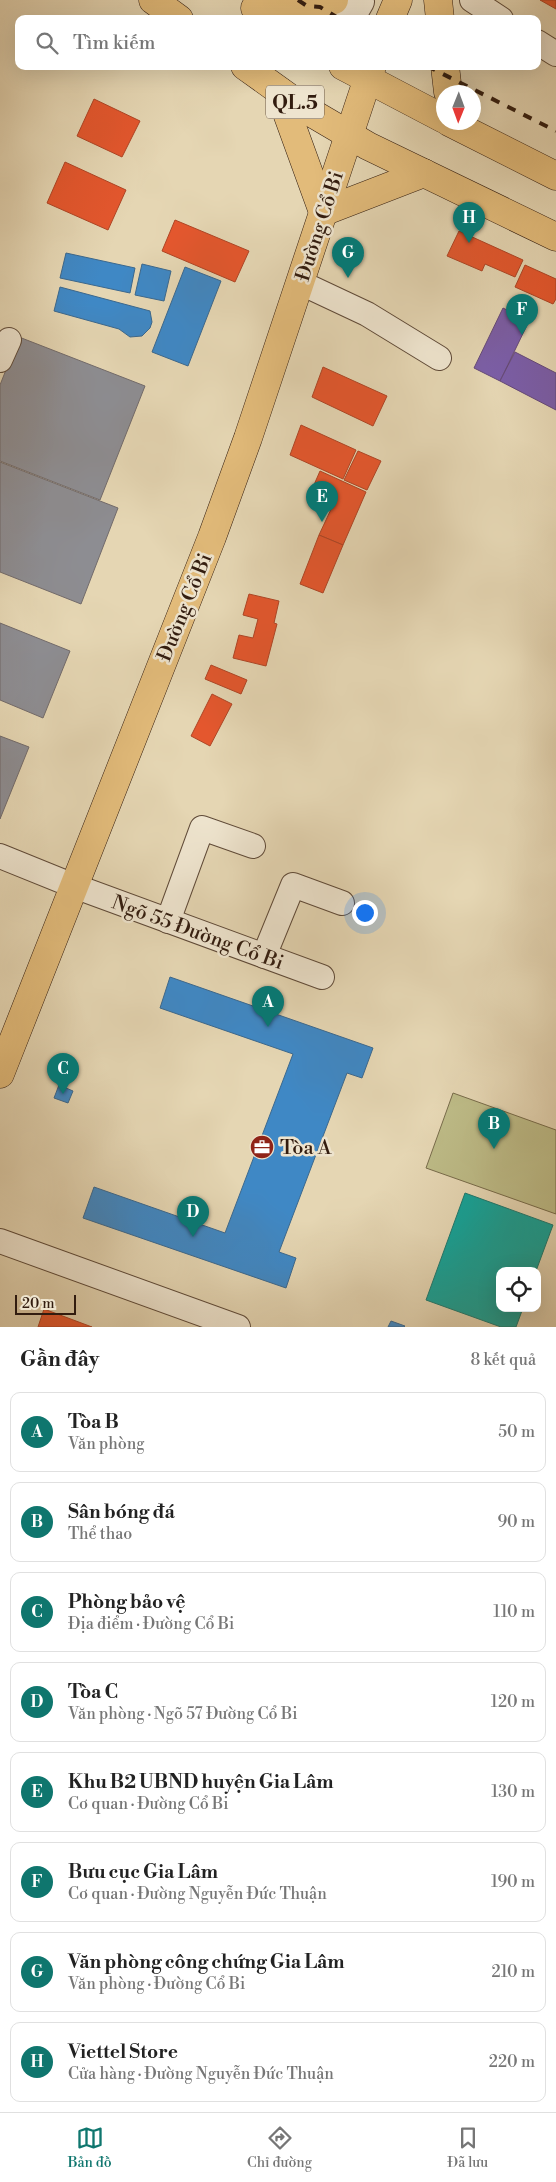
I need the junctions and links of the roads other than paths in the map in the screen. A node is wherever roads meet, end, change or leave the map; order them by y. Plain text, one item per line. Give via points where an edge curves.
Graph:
1 (153, 0) edge
2 (398, 0) edge
3 (438, 0) edge
4 (472, 0) edge
5 (344, 8) edge
6 (256, 9) edge
7 (174, 15) edge
8 (392, 15) edge
9 (440, 15) edge
10 (495, 15) edge
11 (541, 45) edge
12 (556, 54) edge
13 (251, 70) edge
14 (445, 70) edge
15 (369, 73) edge
16 (447, 85) edge
17 (280, 91) junction
18 (436, 114) edge
19 (465, 130) edge
20 (348, 134) junction
21 (424, 173) junction
22 (556, 176) edge
23 (323, 212) junction
24 (556, 236) edge
25 (300, 283) junction
26 (439, 358) dead end
27 (254, 846) dead end
28 (0, 856) edge
29 (74, 886) junction
30 (342, 904) dead end
31 (168, 921) junction
32 (264, 956) junction
33 (322, 977) dead end
34 (0, 1074) edge
35 (0, 1241) edge
36 (238, 1327) edge

1 - 7 main road
2 - 8 main road
3 - 9 main road
4 - 10 street
5 - 6 main road
11 - 12 street
13 - 17 main road, QL.5
14 - 16 main road
15 - 18 main road, QL.5
15 - 20 main road, Đường Cổ Bi
17 - 20 main road, QL.5
17 - 23 main road
19 - 22 main road, QL.5
20 - 21 main road, QL.5
20 - 23 main road, Đường Cổ Bi
21 - 23 main road
21 - 24 main road, QL.5
23 - 25 main road, Đường Cổ Bi
25 - 26 street via 367,314
25 - 29 main road, Đường Cổ Bi via 212,537
27 - 31 street via 202,828
28 - 29 street, Ngõ 55 Đường Cổ Bi
29 - 31 street, Ngõ 55 Đường Cổ Bi
29 - 34 main road, Đường Cổ Bi
30 - 32 street via 293,884
31 - 32 street, Ngõ 55 Đường Cổ Bi
32 - 33 street, Ngõ 55 Đường Cổ Bi
35 - 36 street

